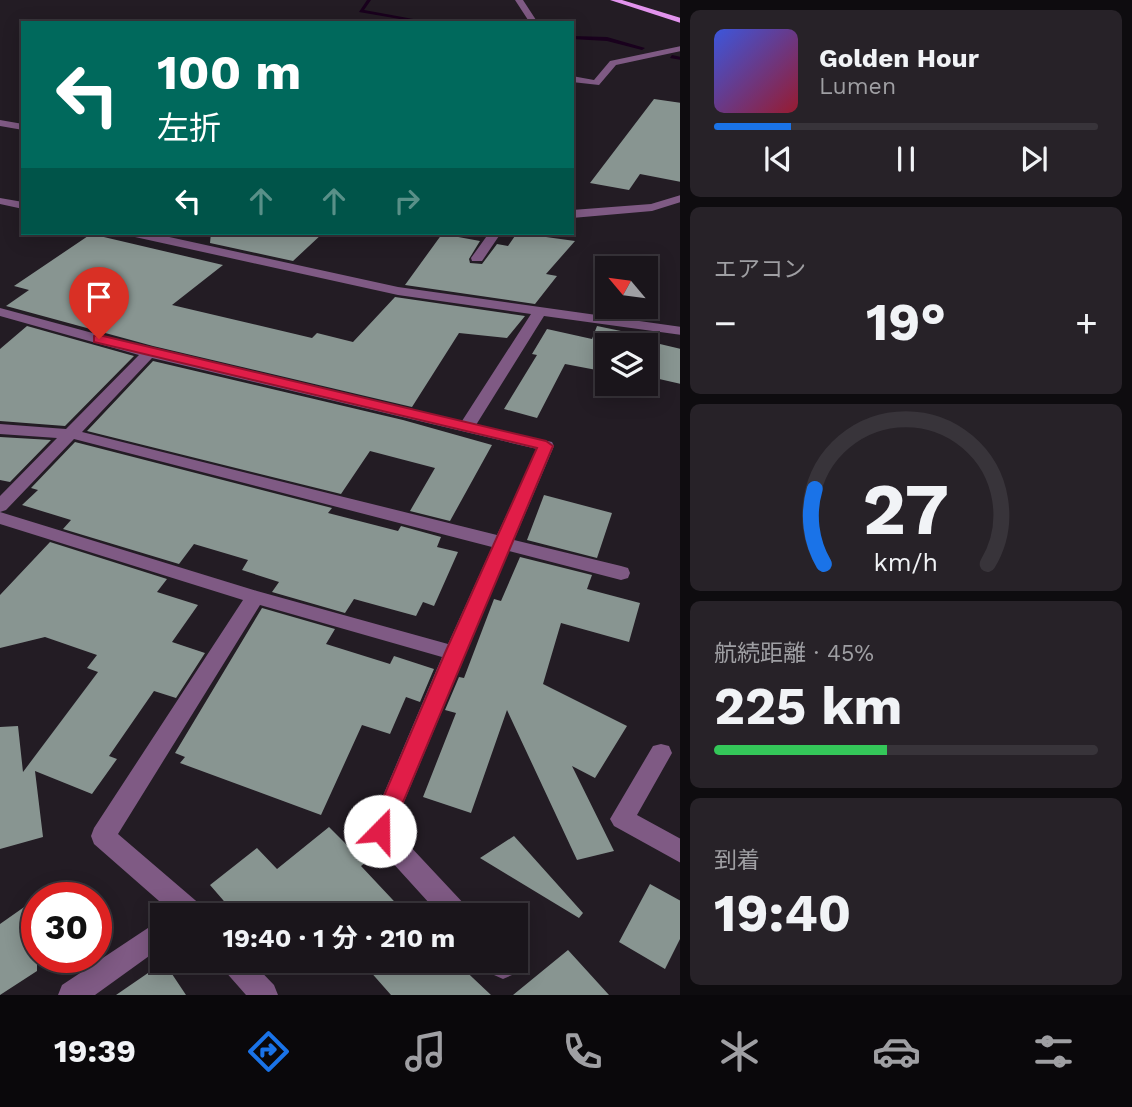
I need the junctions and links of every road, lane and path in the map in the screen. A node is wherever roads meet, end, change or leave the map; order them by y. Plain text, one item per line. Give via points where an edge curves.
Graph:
1 (519, 0) edge
2 (614, 0) edge
3 (533, 21) edge
4 (680, 21) edge
5 (680, 48) edge
6 (651, 55) junction
7 (671, 61) dead end
8 (574, 79) edge
9 (0, 123) edge
10 (21, 127) edge
11 (680, 198) edge
12 (0, 201) edge
13 (21, 206) edge
14 (574, 214) edge
15 (144, 235) edge
16 (494, 235) edge
17 (477, 258) dead end
18 (0, 312) edge
19 (539, 313) junction
20 (680, 331) edge
21 (149, 353) junction
22 (466, 427) junction
23 (0, 429) edge
24 (72, 434) junction
25 (0, 506) edge
26 (0, 518) edge
27 (503, 541) junction
28 (621, 573) dead end
29 (255, 597) junction
30 (454, 653) junction
31 (661, 753) dead end
32 (680, 851) edge
33 (177, 903) edge
34 (446, 903) edge
35 (150, 939) edge
36 (244, 973) edge
37 (72, 995) edge
38 (264, 995) edge

1 - 3 street
2 - 4 main road
5 - 6 street
6 - 7 street
6 - 8 street via 613,63 596,83
9 - 10 street
11 - 14 street via 652,207
12 - 13 street
15 - 19 street via 398,291
16 - 17 street
18 - 21 street
19 - 20 street
19 - 22 street
21 - 22 street
21 - 24 street
22 - 27 street via 546,446
23 - 24 street
24 - 25 street
24 - 27 street
26 - 29 street
27 - 28 street
27 - 30 street
29 - 30 street
29 - 33 street via 103,836
30 - 34 street via 380,831
31 - 32 street via 622,819
35 - 37 street
36 - 38 street

